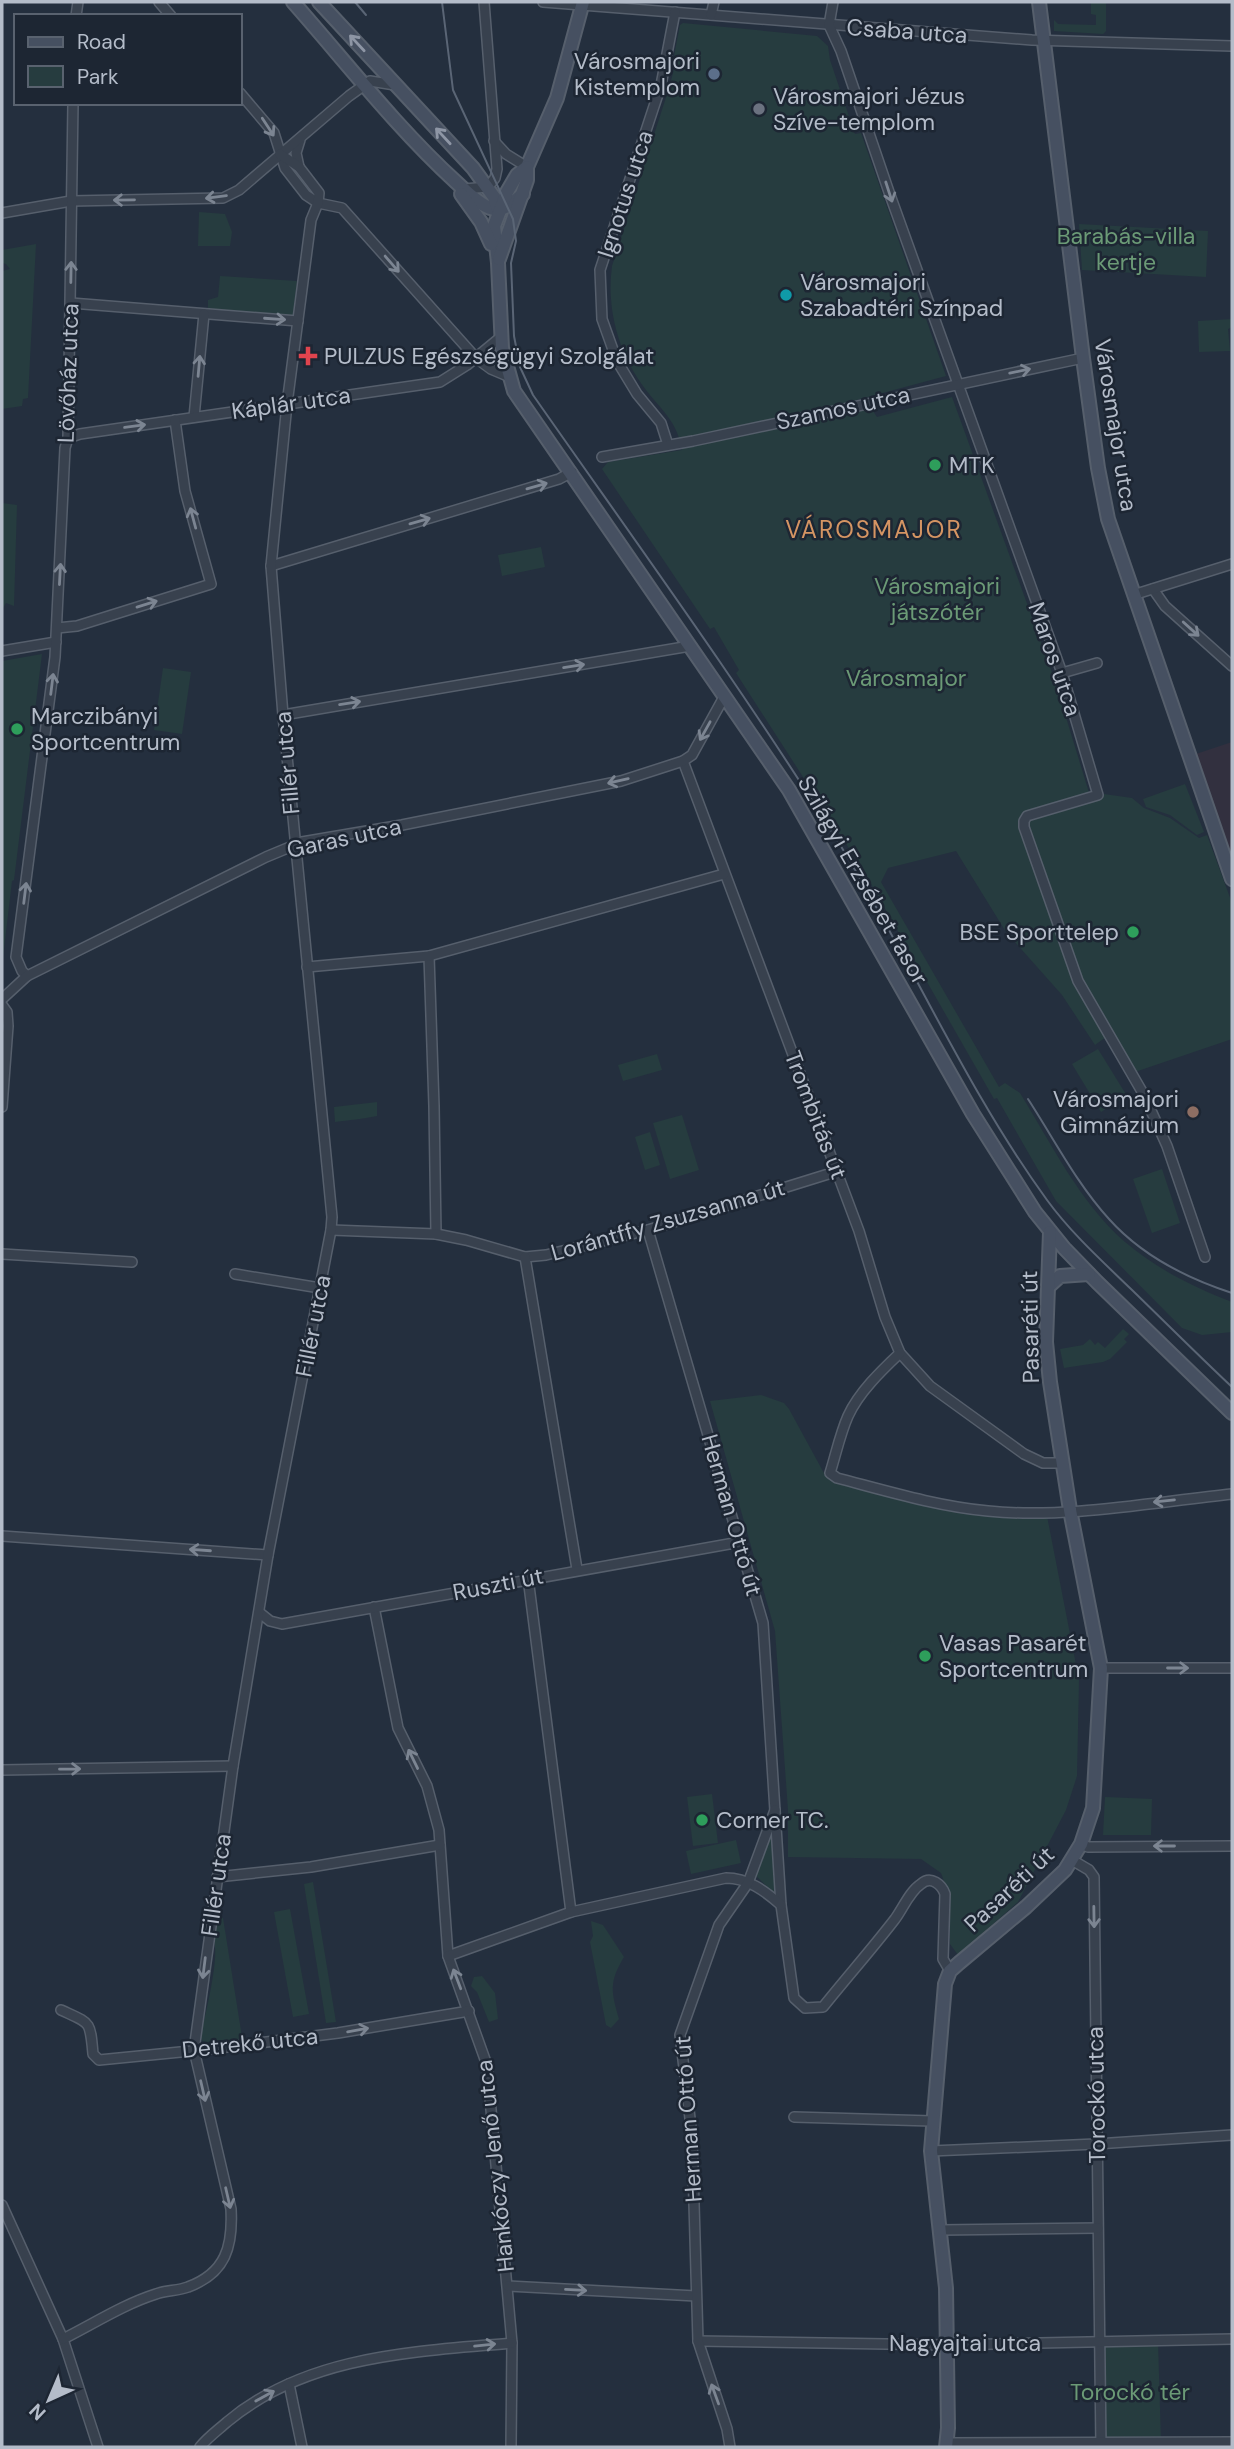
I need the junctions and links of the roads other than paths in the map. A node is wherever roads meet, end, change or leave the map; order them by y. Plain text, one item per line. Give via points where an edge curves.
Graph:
1 (293, 2) edge
2 (319, 2) edge
3 (484, 2) edge
4 (543, 2) edge
5 (714, 2) edge
6 (833, 2) edge
7 (1039, 2) edge
8 (583, 4) edge
9 (675, 12) junction
10 (711, 15) junction
11 (829, 24) junction
12 (1045, 40) junction
13 (1232, 46) edge
14 (365, 85) junction
15 (395, 85) junction
16 (242, 95) edge
17 (73, 105) edge
18 (493, 139) junction
19 (300, 140) junction
20 (280, 154) junction
21 (434, 161) junction
22 (299, 167) junction
23 (527, 167) junction
24 (511, 185) junction
25 (488, 187) junction
26 (464, 189) junction
27 (523, 194) junction
28 (71, 201) junction
29 (318, 203) junction
30 (499, 209) junction
31 (2, 213) edge
32 (499, 257) junction
33 (71, 303) junction
34 (204, 314) junction
35 (298, 321) junction
36 (501, 337) junction
37 (476, 358) junction
38 (1083, 358) junction
39 (510, 377) junction
40 (957, 384) junction
41 (287, 404) junction
42 (194, 417) junction
43 (175, 420) junction
44 (68, 438) junction
45 (668, 445) junction
46 (602, 457) dead end
47 (572, 472) junction
48 (1232, 564) edge
49 (271, 566) junction
50 (1153, 589) junction
51 (1133, 595) junction
52 (57, 628) junction
53 (56, 642) junction
54 (690, 646) junction
55 (2, 651) edge
56 (1097, 663) dead end
57 (1232, 666) edge
58 (1062, 673) junction
59 (724, 697) junction
60 (282, 715) junction
61 (683, 761) junction
62 (295, 845) junction
63 (1228, 850) edge
64 (724, 874) junction
65 (1232, 879) edge
66 (429, 956) junction
67 (307, 967) junction
68 (27, 976) junction
69 (2, 999) edge
70 (2, 1005) edge
71 (2, 1107) edge
72 (838, 1171) junction
73 (331, 1230) junction
74 (648, 1230) junction
75 (1050, 1232) junction
76 (436, 1234) junction
77 (2, 1254) edge
78 (1205, 1257) dead end
79 (525, 1258) junction
80 (132, 1262) dead end
81 (1089, 1274) junction
82 (235, 1275) dead end
83 (1048, 1287) junction
84 (320, 1288) junction
85 (900, 1353) junction
86 (1232, 1413) edge
87 (1062, 1463) junction
88 (1232, 1494) edge
89 (1070, 1510) junction
90 (2, 1536) edge
91 (740, 1542) junction
92 (268, 1555) junction
93 (577, 1569) junction
94 (528, 1578) junction
95 (374, 1607) junction
96 (260, 1614) junction
97 (1101, 1668) junction
98 (1232, 1668) edge
99 (233, 1766) junction
100 (2, 1770) edge
101 (776, 1807) junction
102 (440, 1844) junction
103 (1081, 1844) junction
104 (1232, 1846) edge
105 (1072, 1860) junction
106 (217, 1877) junction
107 (748, 1883) junction
108 (781, 1905) junction
109 (571, 1912) junction
110 (448, 1956) junction
111 (955, 1967) junction
112 (61, 2010) dead end
113 (469, 2011) junction
114 (194, 2050) junction
115 (794, 2118) dead end
116 (932, 2121) junction
117 (1232, 2136) edge
118 (1096, 2144) junction
119 (931, 2151) junction
120 (2, 2205) edge
121 (1098, 2228) junction
122 (941, 2230) junction
123 (508, 2286) junction
124 (696, 2296) junction
125 (63, 2339) junction
126 (1232, 2339) edge
127 (698, 2340) junction
128 (1100, 2342) junction
129 (512, 2343) junction
130 (948, 2345) junction
131 (289, 2384) junction
132 (1232, 2442) edge
133 (1101, 2444) edge
134 (946, 2445) edge
135 (97, 2447) edge
136 (200, 2447) edge
137 (302, 2447) edge
138 (511, 2447) edge
139 (730, 2447) edge

1 - 14 main road
15 -> 2 main road
3 - 18 street
4 - 8 street, Csaba utca
5 - 10 street
6 - 11 street
7 - 12 main road, Városmajor utca
8 - 9 street, Csaba utca
8 - 23 main road via 557,98
9 - 10 street, Csaba utca
9 - 45 street, Ignotus utca via 661,85 600,270 602,319 617,361 661,423
10 - 11 street, Csaba utca
11 - 12 street, Csaba utca
11 -> 40 street, Maros utca
12 - 13 street, Csaba utca
12 - 38 main road, Városmajor utca
14 - 15 street via 374,81
14 - 19 street
14 - 21 main road
25 -> 15 main road
16 -> 20 street via 274,133
17 - 28 street, Lövőház utca
18 - 23 street
18 - 25 street via 496,169
19 - 20 street
19 - 22 street via 296,153
20 - 22 street
20 -> 28 street via 223,198
20 - 29 street via 292,178
21 - 26 main road
21 - 32 main road via 469,203
22 - 29 street via 317,188
23 - 24 main road
23 - 27 main road
24 - 25 main road via 500,190
24 - 30 main road
25 - 26 street
25 - 30 main road
26 - 30 main road via 489,208
27 - 30 main road
27 - 32 main road
28 - 31 street
33 -> 28 street, Lövőház utca
29 - 35 street, Fillér utca via 311,220
29 -> 37 street via 342,208
30 - 32 main road, Szilágyi Erzsébet fasor via 494,226
32 - 36 main road, Szilágyi Erzsébet fasor
33 - 34 street
33 - 44 street, Lövőház utca
34 -> 35 street
42 -> 34 street
35 - 41 street, Fillér utca
36 - 37 street, Káplár utca
36 - 39 main road, Szilágyi Erzsébet fasor
37 - 39 street
37 - 41 street, Káplár utca via 440,382
40 -> 38 street, Szamos utca
38 - 51 main road, Városmajor utca via 1108,519
39 - 47 main road, Szilágyi Erzsébet fasor via 514,391
40 - 45 street, Szamos utca
40 - 58 street, Maros utca
41 - 42 street, Káplár utca
41 - 49 street, Fillér utca
42 - 43 street, Káplár utca
44 -> 43 street, Káplár utca
52 -> 43 street via 77,626 211,584 185,491
52 -> 44 street, Lövőház utca
45 - 46 street, Szamos utca
49 -> 47 street via 559,480
47 - 54 main road, Szilágyi Erzsébet fasor
48 - 50 street
49 - 60 street, Fillér utca
50 - 51 street
50 -> 57 street via 1165,606
51 - 63 main road, Városmajor utca
52 - 53 street, Lövőház utca
53 - 55 street
68 -> 53 street, Lövőház utca via 16,957
54 - 59 main road, Szilágyi Erzsébet fasor
60 -> 54 street
56 - 58 street
58 - 78 street, Maros utca via 1098,795 1027,816 1024,827 1079,981 1144,1095 1167,1146
59 -> 61 street via 692,755
59 - 75 main road, Szilágyi Erzsébet fasor via 789,790 973,1114
60 - 62 street, Fillér utca
61 -> 62 street, Garas utca via 621,781
61 - 64 street, Trombitás út
62 - 67 street, Fillér utca
62 - 68 street, Garas utca
63 - 65 main road, Városmajor utca
64 - 66 street
64 - 72 street, Trombitás út
66 - 67 street
66 - 76 street
67 - 73 street, Fillér utca
68 - 69 street, Garas utca
70 - 71 street via 8,1012
72 - 74 street, Lorántffy Zsuzsanna út
72 - 85 street, Trombitás út
73 - 76 street, Lorántffy Zsuzsanna út
73 - 84 street, Fillér utca
74 - 79 street, Lorántffy Zsuzsanna út
74 - 91 street, Herman Ottó út
75 - 81 main road, Szilágyi Erzsébet fasor
75 - 83 main road, Pasaréti út
76 - 79 street, Lorántffy Zsuzsanna út
77 - 80 street
79 - 93 street
81 - 83 main road via 1060,1276
81 - 86 main road, Szilágyi Erzsébet fasor
82 - 84 street
83 - 87 main road, Pasaréti út via 1046,1342
84 - 92 street, Fillér utca
85 - 87 street, Trombitás út via 930,1386 1024,1454 1043,1463
85 - 89 street via 849,1416 830,1473 940,1505 1018,1513
87 - 89 main road, Pasaréti út
88 -> 89 street
89 - 97 main road, Pasaréti út
92 -> 90 street
91 - 93 street, Ruszti út
91 - 101 street, Herman Ottó út via 763,1623
92 - 96 street, Fillér utca
93 - 94 street, Ruszti út
94 - 95 street, Ruszti út
94 - 109 street
95 - 96 street, Ruszti út via 282,1624
102 -> 95 street, Hankóczy Jenő utca via 427,1786 398,1728
96 - 99 street, Fillér utca
97 -> 98 street
97 - 103 main road, Pasaréti út via 1095,1799
100 -> 99 street
99 - 106 street, Fillér utca
101 - 107 street, Herman Ottó út
101 - 108 street, Herman Ottó út
102 - 106 street via 311,1867
102 - 110 street, Hankóczy Jenő utca
104 -> 103 street
103 - 105 main road, Pasaréti út
105 - 111 main road, Pasaréti út via 1034,1900
105 -> 118 street, Torockó utca via 1094,1877
106 -> 114 street, Fillér utca
107 - 108 street
107 - 109 street via 726,1878
107 - 124 street, Herman Ottó út via 719,1925 680,2035 692,2135
108 - 111 street, Herman Ottó út via 794,1998 805,2008 822,2007 927,1880 943,1887 943,1959
109 - 110 street
113 -> 110 street, Hankóczy Jenő utca
111 - 116 main road via 943,1991
112 - 114 street, Detrekő utca via 88,2022 93,2054 100,2060
114 -> 113 street, Detrekő utca
113 - 123 street, Hankóczy Jenő utca via 488,2065
114 -> 125 street, Fillér utca via 231,2209 232,2232 223,2261 188,2287 156,2294
115 - 116 street
116 - 119 main road
117 - 118 street
118 - 119 street
118 - 121 street, Torockó utca
119 - 122 main road
120 - 125 street
121 - 122 street
121 - 128 street, Torockó utca
122 - 130 main road
123 -> 124 street
123 - 129 street, Hankóczy Jenő utca
124 - 127 street, Herman Ottó út
125 - 135 street
126 - 128 street, Nagyajtai utca
127 - 130 street, Nagyajtai utca
139 -> 127 street, Herman Ottó út
128 - 130 street, Nagyajtai utca
128 - 133 street
131 -> 129 street via 364,2359
129 - 138 street, Hankóczy Jenő utca
130 - 134 main road
136 -> 131 street via 246,2408
131 - 137 street
132 - 133 street
133 - 134 street

